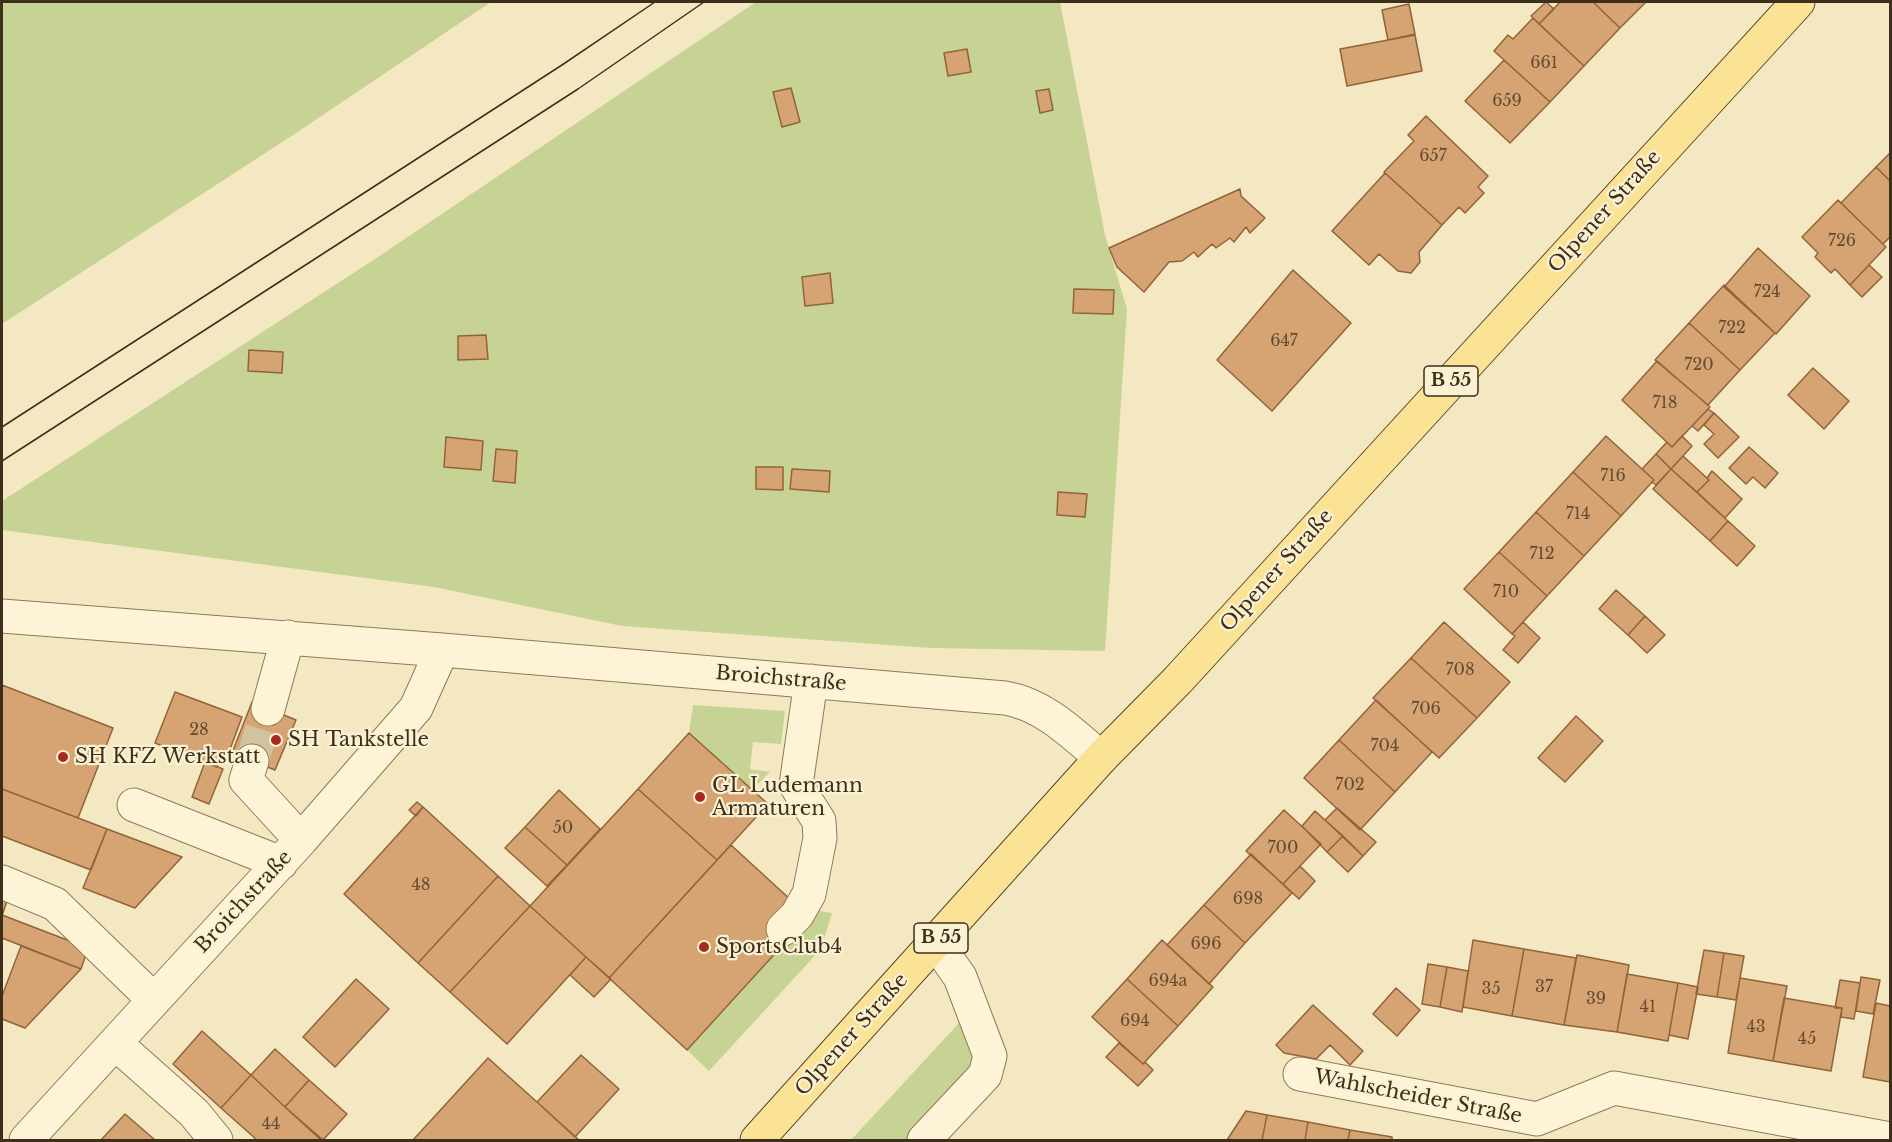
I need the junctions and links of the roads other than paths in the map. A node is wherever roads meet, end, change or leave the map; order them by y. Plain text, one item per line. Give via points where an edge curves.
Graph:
1 (1798, 2) edge
2 (2, 616) edge
3 (288, 638) junction
4 (442, 650) junction
5 (811, 681) junction
6 (268, 709) tunnel mouth
7 (1101, 758) junction
8 (252, 761) tunnel mouth
9 (134, 805) dead end
10 (291, 851) junction
11 (2, 882) edge
12 (783, 929) dead end
13 (936, 943) junction
14 (154, 1000) junction
15 (115, 1043) junction
16 (1300, 1074) dead end
17 (1535, 1130) edge
18 (1810, 1132) edge
19 (1890, 1138) edge
20 (26, 1140) edge
21 (216, 1140) edge
22 (757, 1140) edge
23 (924, 1140) edge

1 - 7 main road, Olpener Straße / B 55 via 1177,681
2 - 3 street, Broichstraße
3 - 4 street, Broichstraße
3 - 6 street
4 - 5 street, Broichstraße
4 - 10 street, Broichstraße via 416,708
5 - 7 street, Broichstraße via 1014,699 1041,711
5 - 12 street via 796,785 819,820 820,837 809,894
7 - 13 main road, Olpener Straße / B 55
8 - 10 street via 246,780
9 - 10 street
10 - 14 street, Broichstraße
11 - 14 street via 54,904
13 - 22 main road, Olpener Straße / B 55
13 - 23 street via 960,976 990,1056 985,1075
14 - 15 street, Broichstraße
15 - 20 street, Broichstraße
15 - 21 street via 194,1113
16 - 17 street, Wahlscheider Straße
17 - 18 street, Wahlscheider Straße via 1614,1088
18 - 19 street, Wahlscheider Straße

